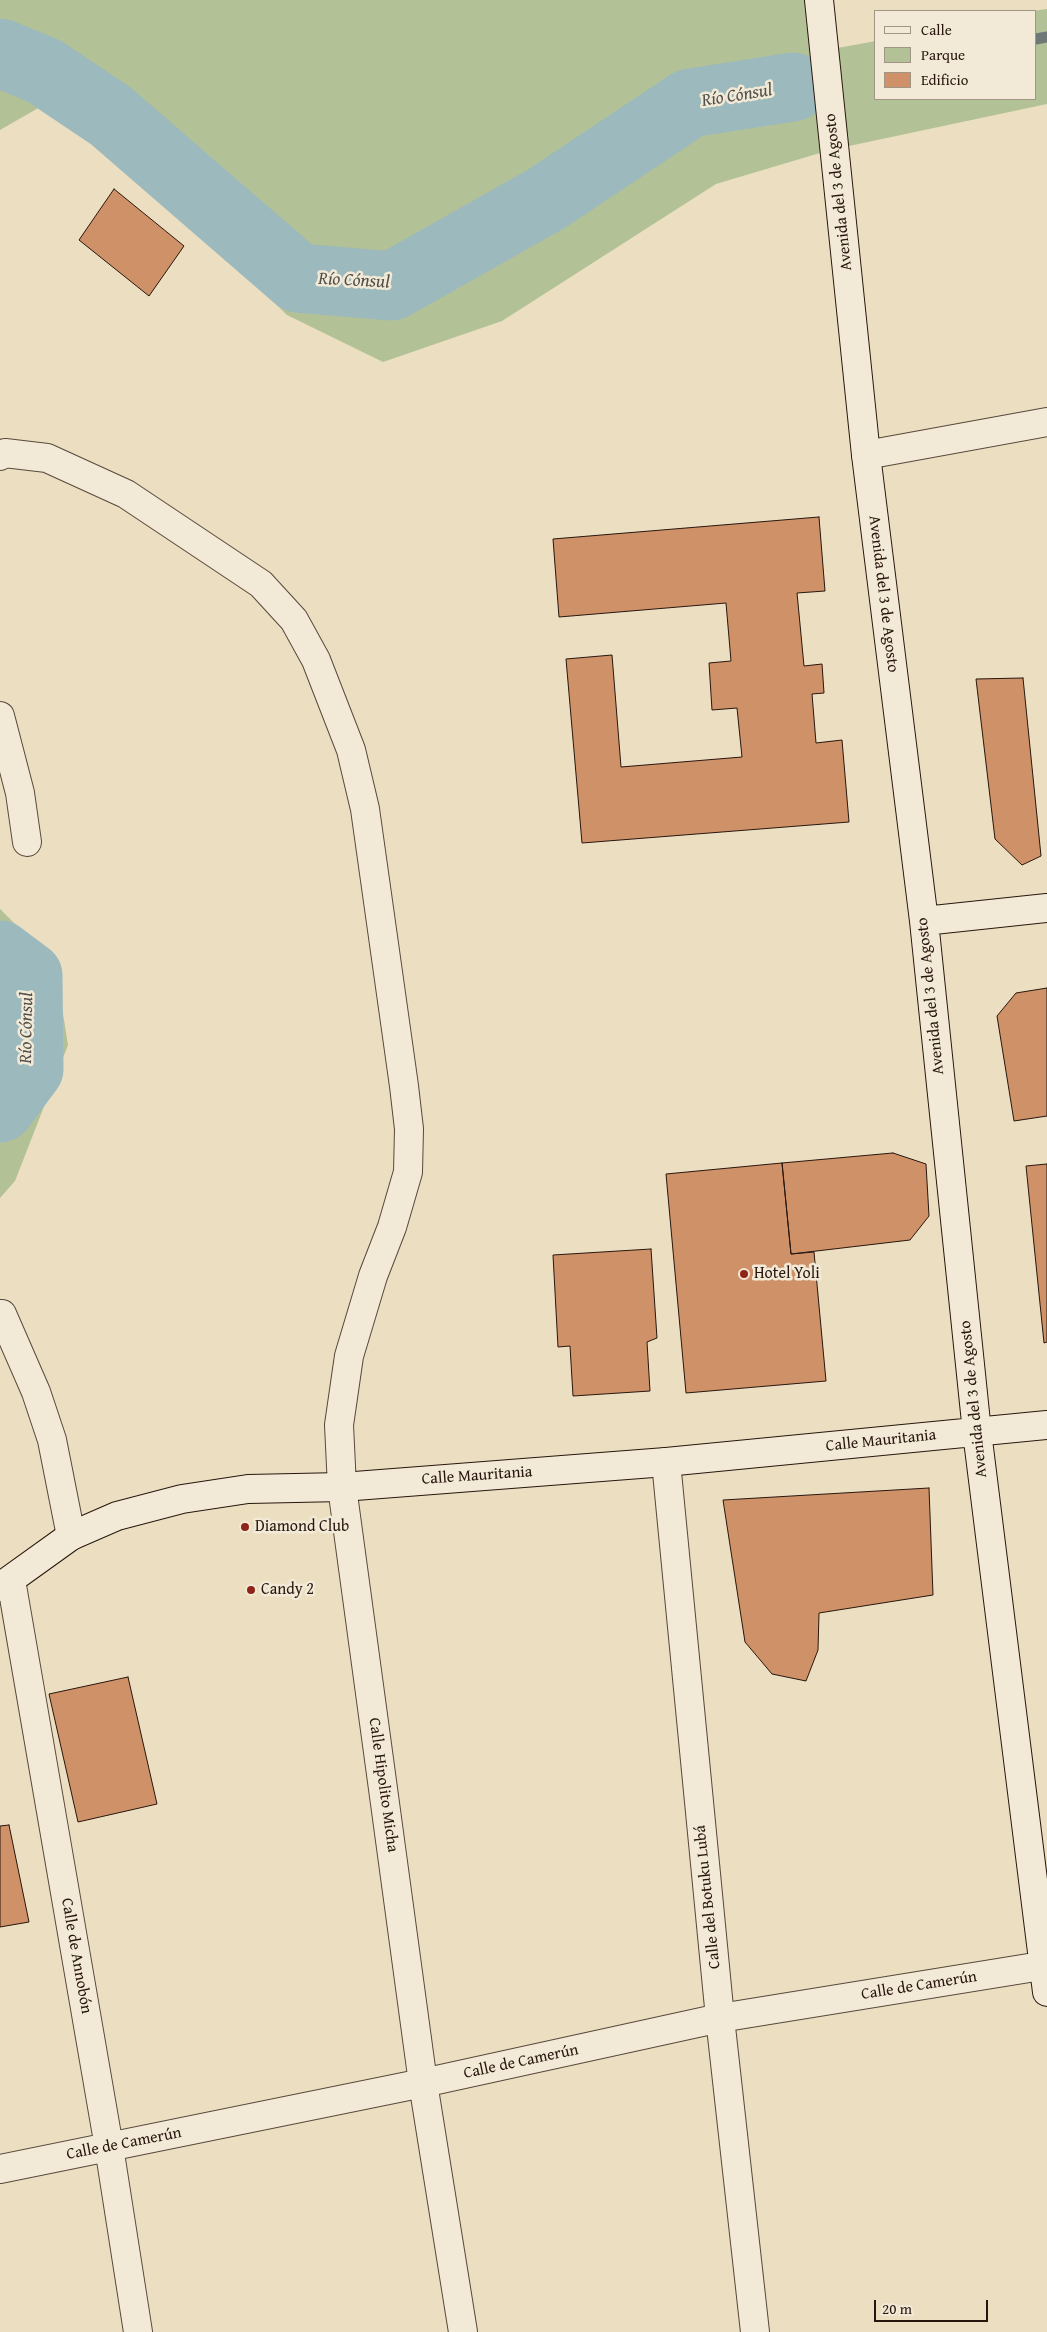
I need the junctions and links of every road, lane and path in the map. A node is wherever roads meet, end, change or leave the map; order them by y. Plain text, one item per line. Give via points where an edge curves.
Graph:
1 (819, 0) edge
2 (1047, 422) edge
3 (866, 454) junction
4 (0, 456) edge
5 (0, 716) edge
6 (27, 842) dead end
7 (1047, 908) edge
8 (924, 921) junction
9 (2, 1314) dead end
10 (1047, 1425) edge
11 (977, 1432) junction
12 (666, 1462) junction
13 (342, 1487) junction
14 (71, 1536) junction
15 (5, 1583) edge
16 (1046, 1974) edge
17 (720, 2018) junction
18 (423, 2083) junction
19 (109, 2147) junction
20 (0, 2169) edge
21 (138, 2332) edge
22 (463, 2332) edge
23 (755, 2332) edge

1 - 3 street, Avenida del 3 de Agosto
2 - 3 street
3 - 8 street, Avenida del 3 de Agosto
4 - 13 street, Calle Hipolito Micha via 5,453 47,458 126,494 261,584 294,620 316,660 351,750 364,808 409,1129 408,1172 349,1356 339,1425
5 - 6 street via 20,793
7 - 8 street
8 - 11 street, Avenida del 3 de Agosto
9 - 14 street via 36,1392 52,1440
10 - 11 street, Calle Mauritania
11 - 12 street, Calle Mauritania
11 - 16 street, Avenida del 3 de Agosto
12 - 13 street, Calle Mauritania
12 - 17 street, Calle del Botuku Lubá
13 - 14 street, Calle Mauritania via 248,1489 182,1499 117,1516
13 - 18 street, Calle Hipolito Micha
14 - 15 street, Calle Mauritania
15 - 19 street, Calle de Annobón
16 - 17 street, Calle de Camerún
17 - 18 street, Calle de Camerún
17 - 23 street, Calle del Botuku Lubá
18 - 19 street, Calle de Camerún
18 - 22 street, Calle Hipolito Micha
19 - 20 street, Calle de Camerún
19 - 21 street, Calle de Annobón

